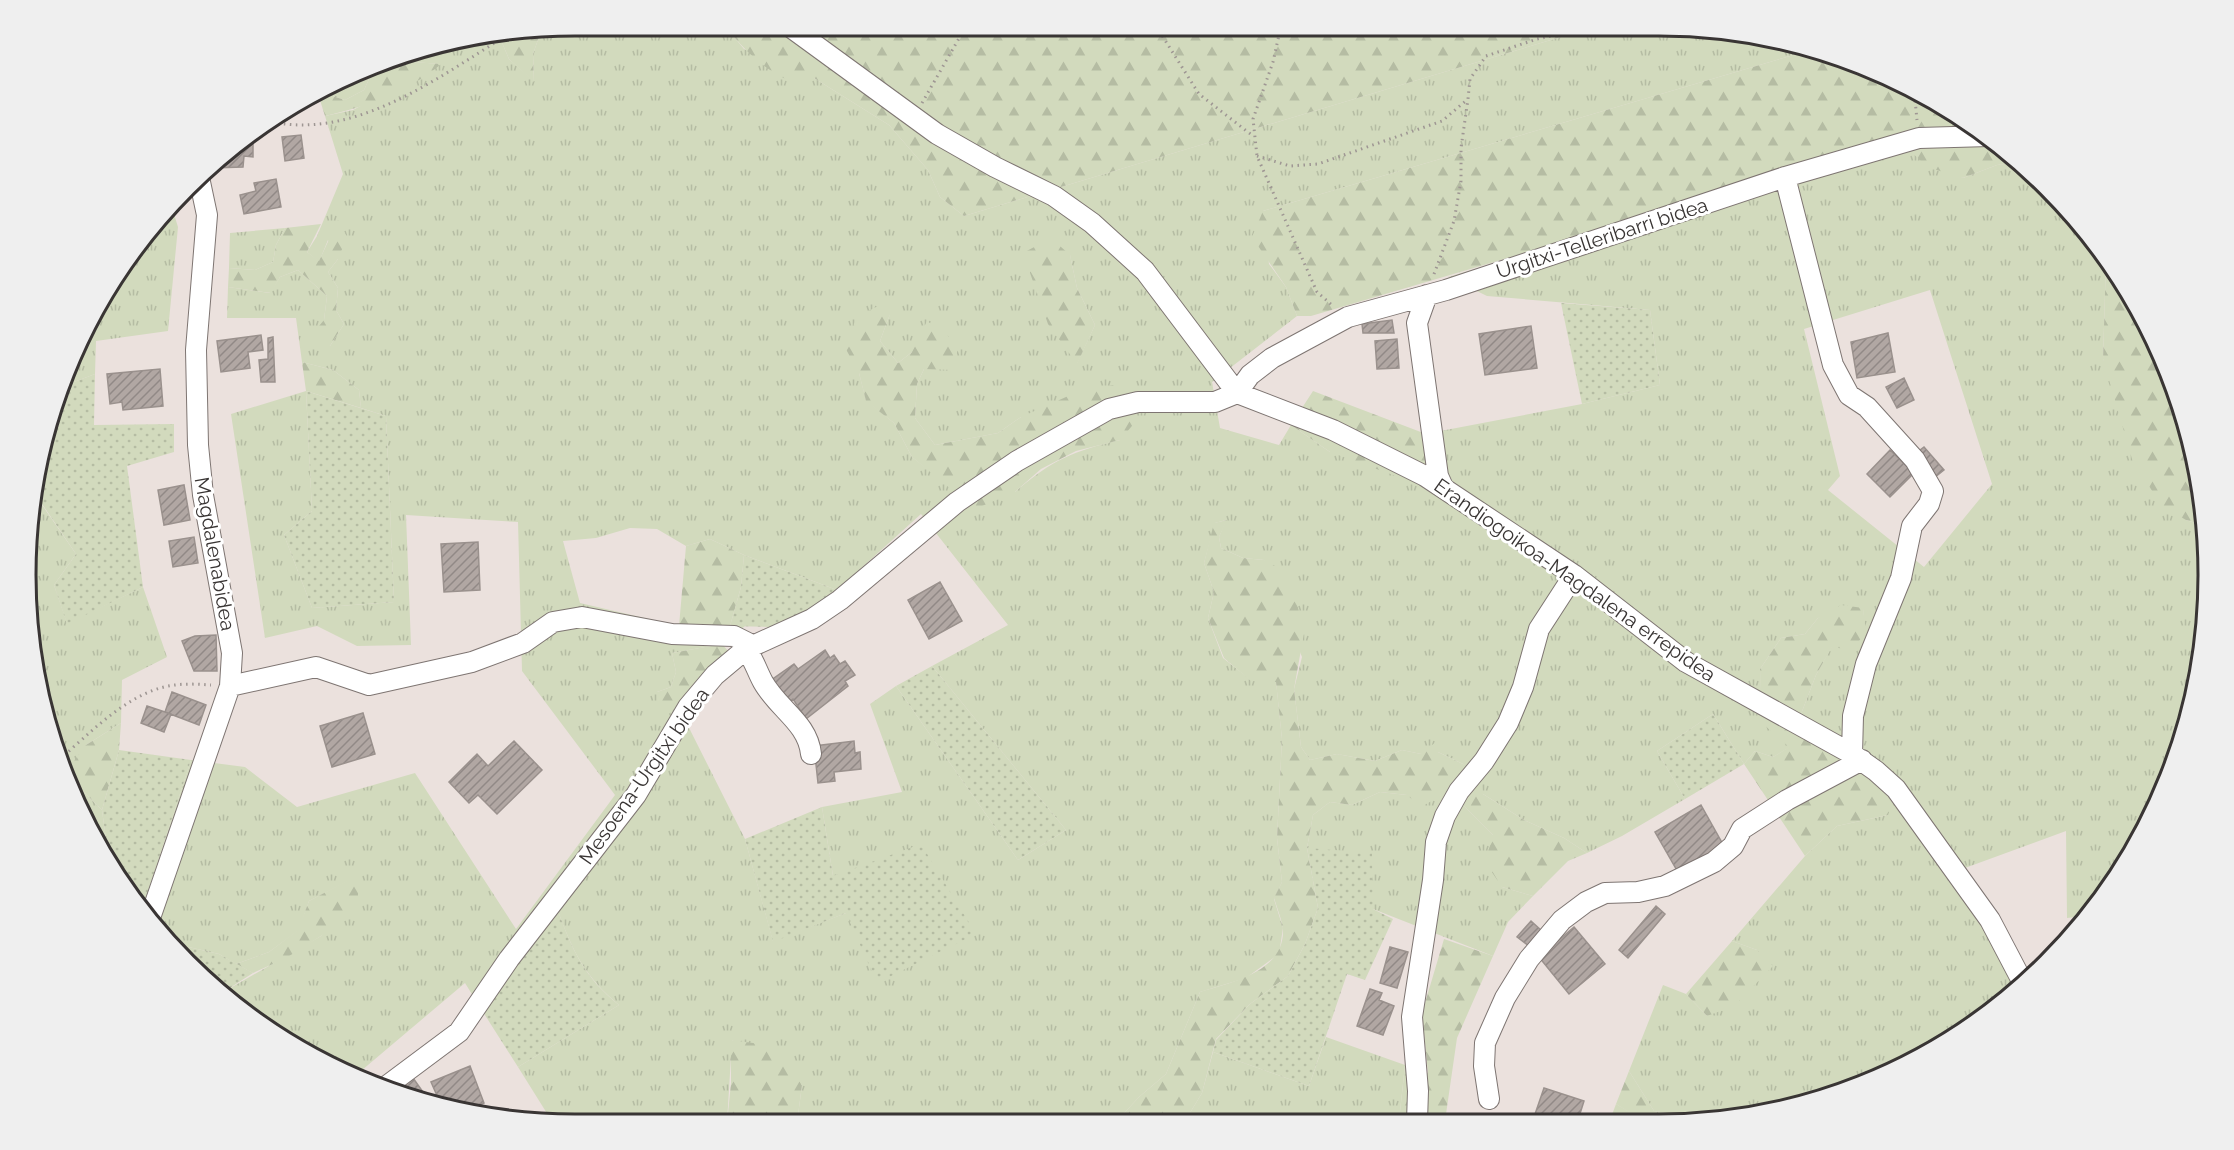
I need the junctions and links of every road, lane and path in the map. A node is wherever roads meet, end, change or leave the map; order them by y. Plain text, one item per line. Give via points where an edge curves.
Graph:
1 (803, 36) edge
2 (960, 36) edge
3 (1162, 36) edge
4 (1279, 36) edge
5 (1551, 36) edge
6 (495, 42) edge
7 (1468, 99) junction
8 (1915, 101) edge
9 (914, 117) junction
10 (281, 124) edge
11 (1253, 136) junction
12 (1972, 136) edge
13 (1919, 138) junction
14 (1257, 156) junction
15 (1785, 177) junction
16 (201, 187) edge
17 (1427, 295) junction
18 (1348, 317) junction
19 (1238, 393) junction
20 (1443, 487) junction
21 (1574, 575) junction
22 (749, 647) junction
23 (230, 686) junction
24 (67, 753) edge
25 (811, 754) dead end
26 (1857, 757) junction
27 (153, 911) edge
28 (2019, 975) edge
29 (393, 1082) edge
30 (1489, 1099) dead end
31 (1417, 1114) edge

1 - 9 street
2 - 9 path
3 - 11 path via 1199,94
4 - 11 path via 1253,119
5 - 7 path via 1486,57 1470,78
6 - 10 path via 426,85 370,112 325,124 296,127
7 - 14 path via 1442,121 1318,164 1290,166
7 - 17 path via 1454,220
8 - 13 path
9 - 19 street via 985,162 1054,196 1092,223 1145,272
11 - 14 path
12 - 13 street, Urgitxi-Telleribarri bidea
13 - 15 street, Urgitxi-Telleribarri bidea
14 - 18 path via 1317,292
15 - 17 street, Urgitxi-Telleribarri bidea
15 - 26 street via 1833,365 1849,395 1866,407 1915,460 1933,491 1929,504 1912,526 1901,578 1866,664 1853,716
16 - 23 street, Magdalenabidea via 207,215 196,350 198,445 203,495 232,653
17 - 18 street, Urgitxi-Telleribarri bidea
17 - 20 street via 1417,323 1438,476
18 - 19 street, Urgitxi-Telleribarri bidea via 1272,358 1250,375
19 - 20 street, Erandiogoikoa-Magdalena errepidea via 1333,430
19 - 22 street, Mesoena-Urgitxi bidea via 1215,402 1138,402 1109,409 1017,461 957,502 812,619
20 - 21 street, Erandiogoikoa-Magdalena errepidea
21 - 26 street, Erandiogoikoa-Magdalena errepidea via 1686,662
21 - 31 street via 1539,629 1508,723 1444,816 1436,842 1412,1017
22 - 23 street via 734,636 672,634 582,617 553,622 523,643 472,662 369,685 316,667
22 - 25 street via 762,681 782,710 805,732
22 - 29 street, Mesoena-Urgitxi bidea via 715,675 688,708 636,795 509,959 459,1032
23 - 24 path via 163,687 123,708
23 - 27 street, Magdalenabidea
26 - 28 street, Erandiogoikoa-Magdalena errepidea via 1896,789 1990,920
26 - 30 street via 1742,829 1733,846 1714,862 1665,886 1605,893 1562,920 1529,960 1505,998 1485,1043

